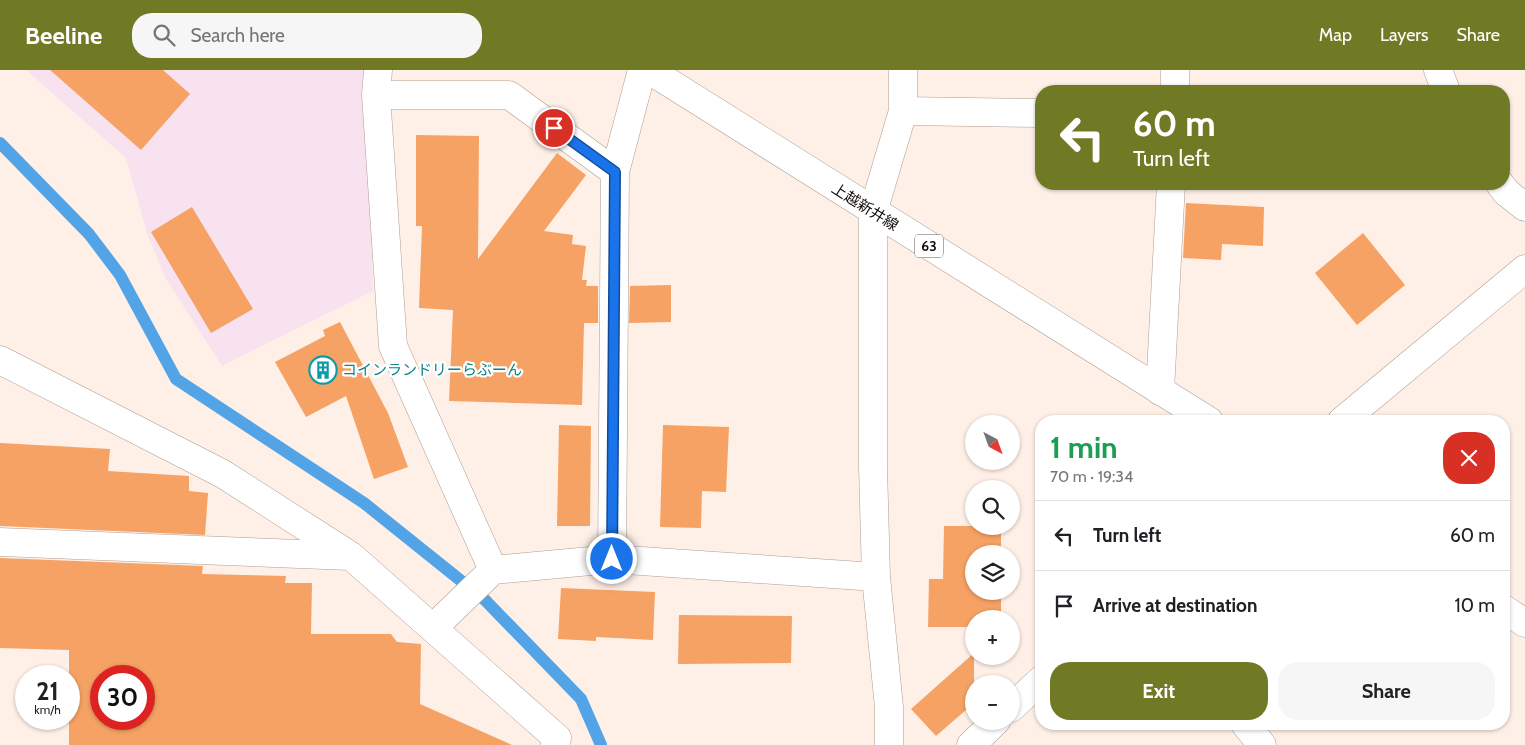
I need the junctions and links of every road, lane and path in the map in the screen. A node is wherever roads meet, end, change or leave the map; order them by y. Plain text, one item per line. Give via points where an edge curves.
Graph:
1 (642, 70) edge
2 (649, 70) edge
3 (903, 70) edge
4 (1175, 70) edge
5 (1438, 70) edge
6 (377, 83) edge
7 (1175, 85) edge
8 (1444, 85) edge
9 (903, 110) junction
10 (1035, 113) edge
11 (615, 172) junction
12 (1171, 190) edge
13 (1504, 190) edge
14 (1525, 207) edge
15 (873, 212) junction
16 (1525, 269) edge
17 (0, 360) edge
18 (1160, 391) junction
19 (1199, 415) edge
20 (1349, 415) edge
21 (0, 542) edge
22 (351, 556) junction
23 (612, 559) junction
24 (492, 571) junction
25 (876, 577) junction
26 (1510, 613) edge
27 (1525, 623) edge
28 (433, 628) junction
29 (1035, 686) edge
30 (1020, 700) edge
31 (987, 730) edge
32 (1250, 730) edge
33 (555, 745) edge
34 (889, 745) edge
35 (971, 745) edge
36 (1262, 745) edge

1 - 11 street
2 - 15 street, 上越新井線 / 63
3 - 9 street
4 - 7 street
5 - 8 street
6 - 11 street via 508,95
6 - 24 street via 393,346
9 - 10 street
9 - 15 street
11 - 23 street
12 - 18 street
13 - 14 street
15 - 18 street, 上越新井線 / 63
15 - 25 street via 872,466
16 - 20 street
17 - 22 street via 223,474
18 - 19 street, 上越新井線 / 63
21 - 22 street
22 - 28 street
23 - 24 street
23 - 25 street
24 - 28 street
25 - 34 street via 890,707
26 - 27 street
28 - 33 street via 557,738
29 - 30 street
31 - 35 street
32 - 36 street

